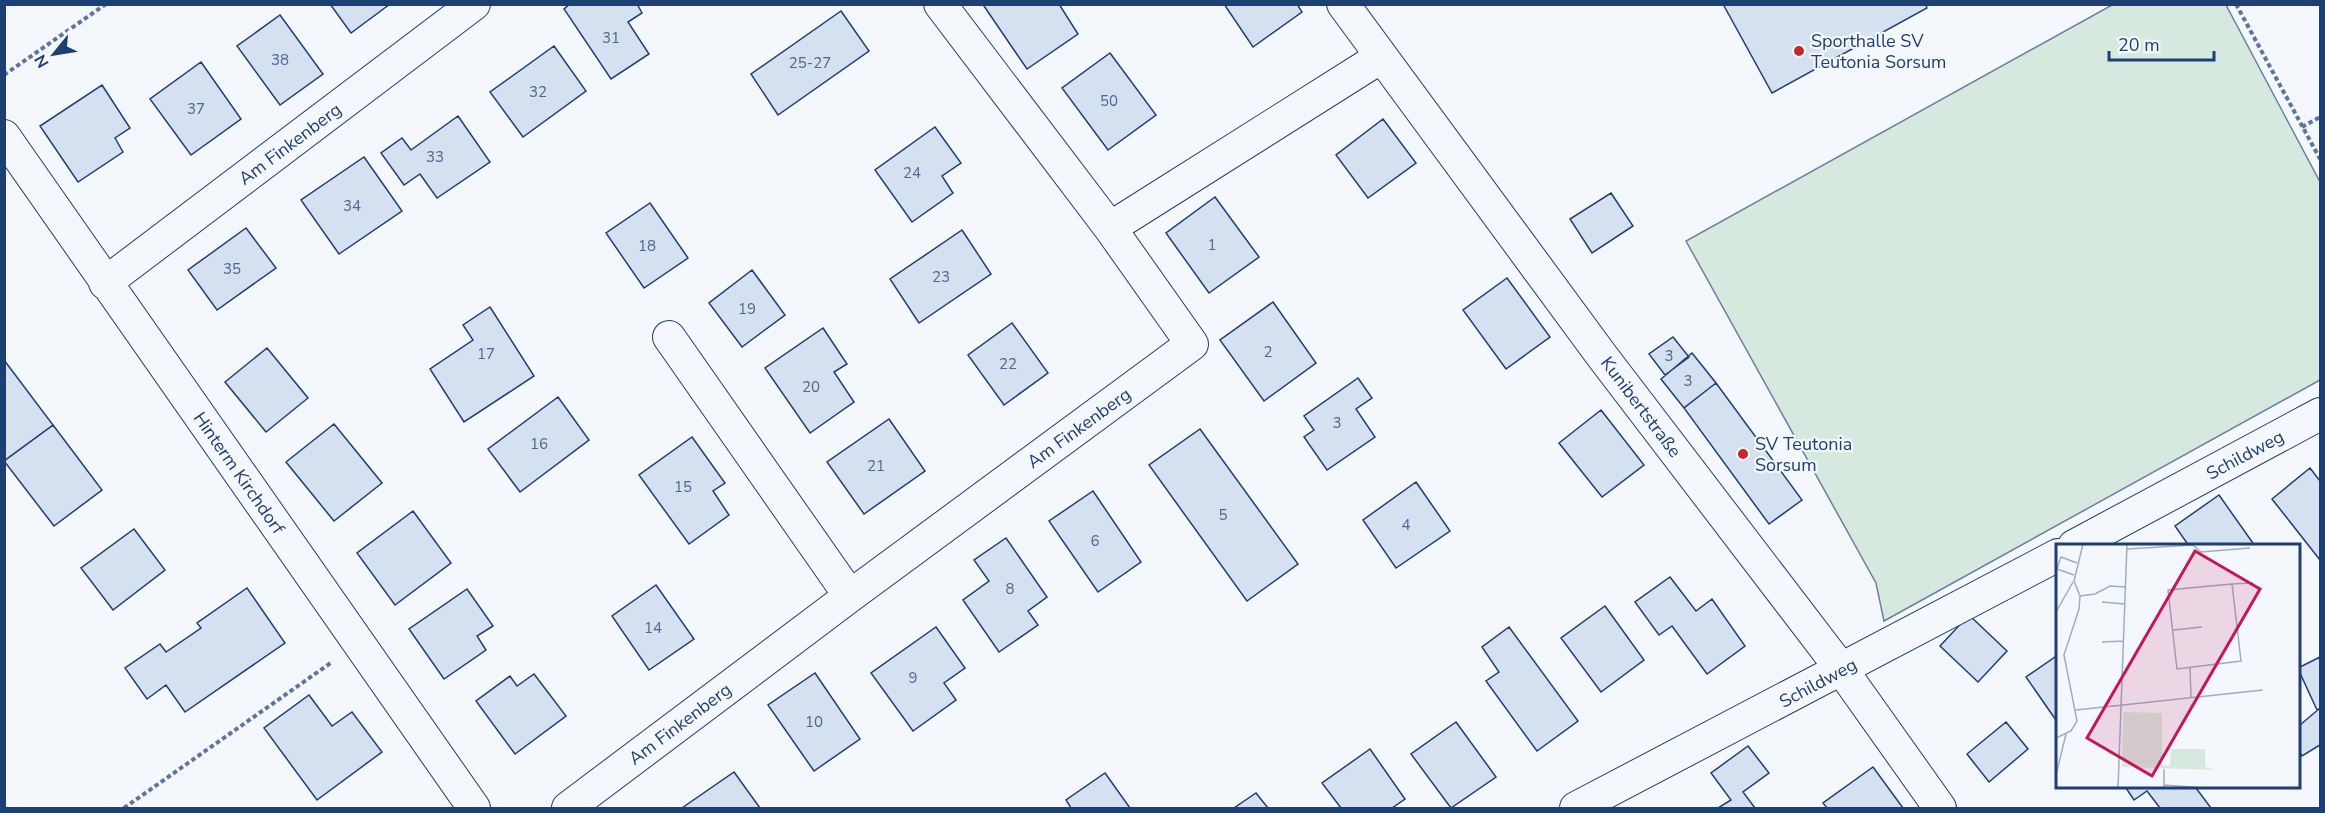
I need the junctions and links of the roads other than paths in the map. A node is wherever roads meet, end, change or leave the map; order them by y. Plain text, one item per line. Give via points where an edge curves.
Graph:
1 (474, 4) edge
2 (940, 4) edge
3 (1343, 4) edge
4 (1381, 57) junction
5 (4, 136) edge
6 (1110, 228) junction
7 (105, 283) junction
8 (669, 337) dead end
9 (2320, 414) edge
10 (2078, 544) edge
11 (2056, 556) edge
12 (850, 596) junction
13 (1842, 670) junction
14 (474, 808) edge
15 (568, 808) edge
16 (1576, 808) edge
17 (1940, 808) edge

1 - 7 street, Am Finkenberg
2 - 6 street, Am Finkenberg
3 - 4 street, Kunibertstraße
4 - 6 street
4 - 13 street, Kunibertstraße via 1602,356
5 - 7 street, Hinterm Kirchdorf
6 - 12 street, Am Finkenberg via 1192,344
7 - 14 street, Hinterm Kirchdorf
8 - 12 street
9 - 10 street, Schildweg
11 - 13 street, Schildweg
12 - 15 street, Am Finkenberg
13 - 16 street, Schildweg
13 - 17 street, Kunibertstraße

